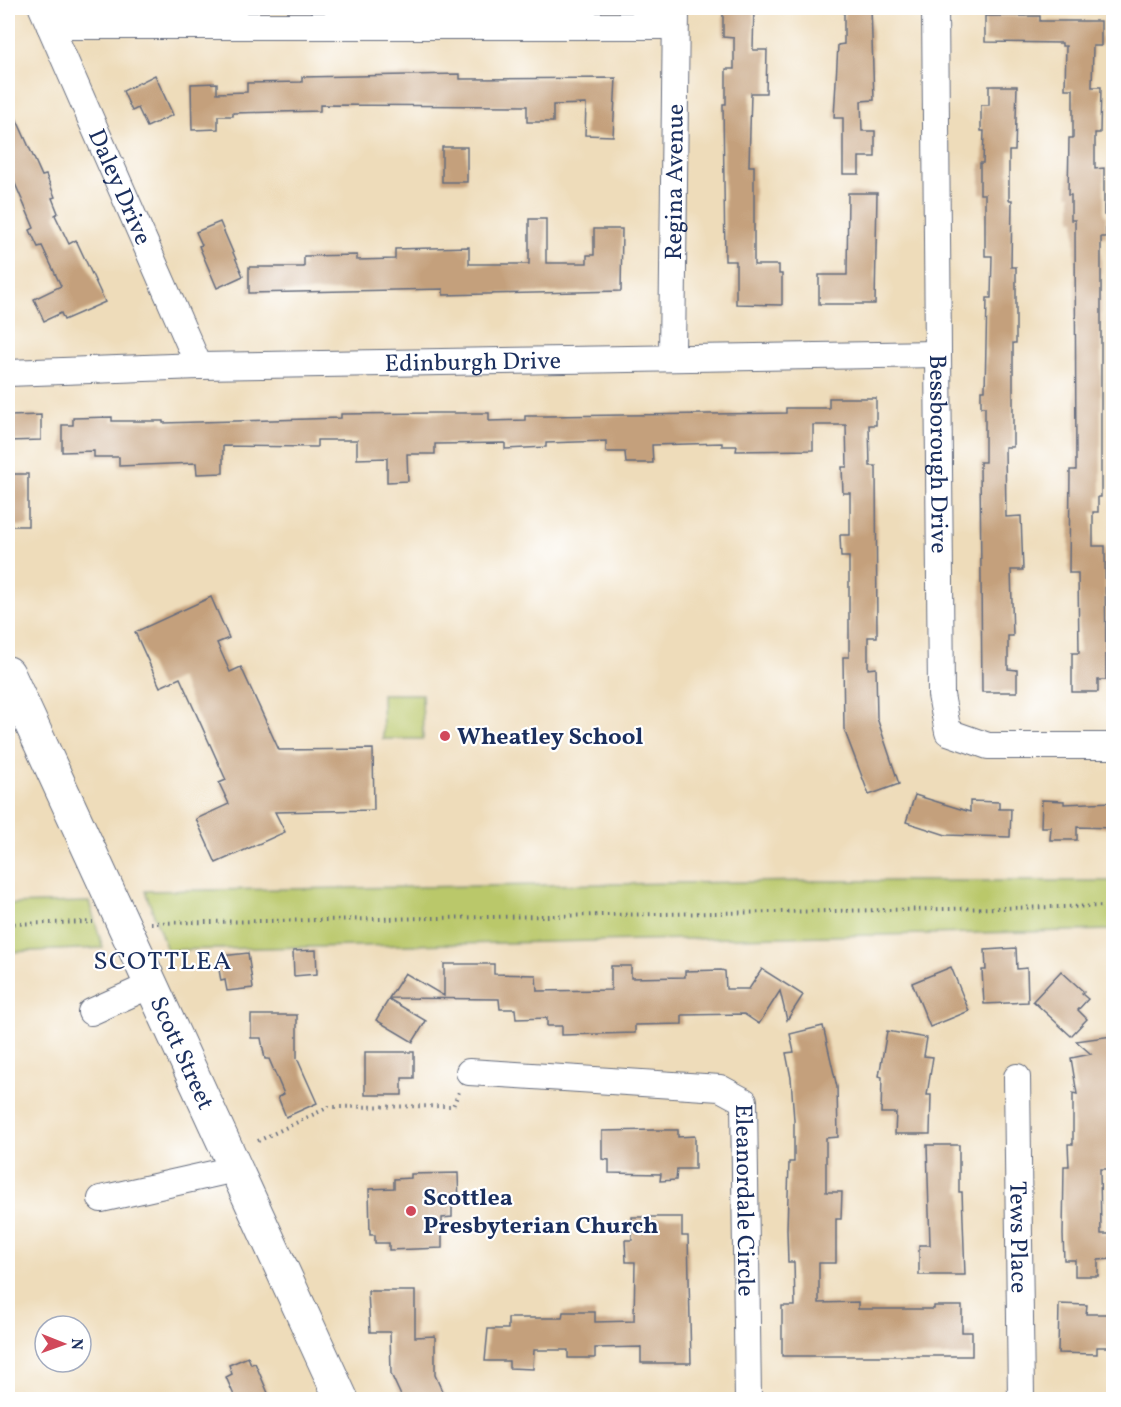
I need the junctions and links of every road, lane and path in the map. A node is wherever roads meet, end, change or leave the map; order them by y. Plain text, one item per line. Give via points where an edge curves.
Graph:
1 (935, 8) edge
2 (676, 16) edge
3 (46, 17) edge
4 (938, 354) junction
5 (672, 357) junction
6 (200, 366) junction
7 (8, 373) edge
8 (8, 673) edge
9 (1113, 746) edge
10 (1113, 906) edge
11 (103, 921) dead end
12 (155, 923) dead end
13 (8, 924) edge
14 (151, 985) junction
15 (90, 1012) dead end
16 (470, 1072) joint
17 (1017, 1077) dead end
18 (258, 1141) dead end
19 (235, 1169) junction
20 (101, 1199) dead end
21 (1021, 1399) edge
22 (342, 1400) edge
23 (748, 1400) edge
24 (1008, 1400) edge
25 (1034, 1400) edge

1 - 4 street, Bessborough Drive
2 - 3 street
2 - 5 street, Regina Avenue
3 - 6 street, Daley Drive
4 - 5 street, Edinburgh Drive
4 - 9 street, Bessborough Drive via 941,695 948,732 988,746
5 - 6 street, Edinburgh Drive
6 - 7 street, Edinburgh Drive
8 - 14 main road, Scott Street
10 - 12 path
11 - 13 path
14 - 15 street
14 - 19 main road, Scott Street
16 - 18 path via 453,1106 329,1107
16 - 23 street, Eleanordale Circle via 720,1088 744,1101
17 - 21 street, Tews Place
19 - 20 street
19 - 22 main road, Scott Street
21 - 24 street
21 - 25 street

